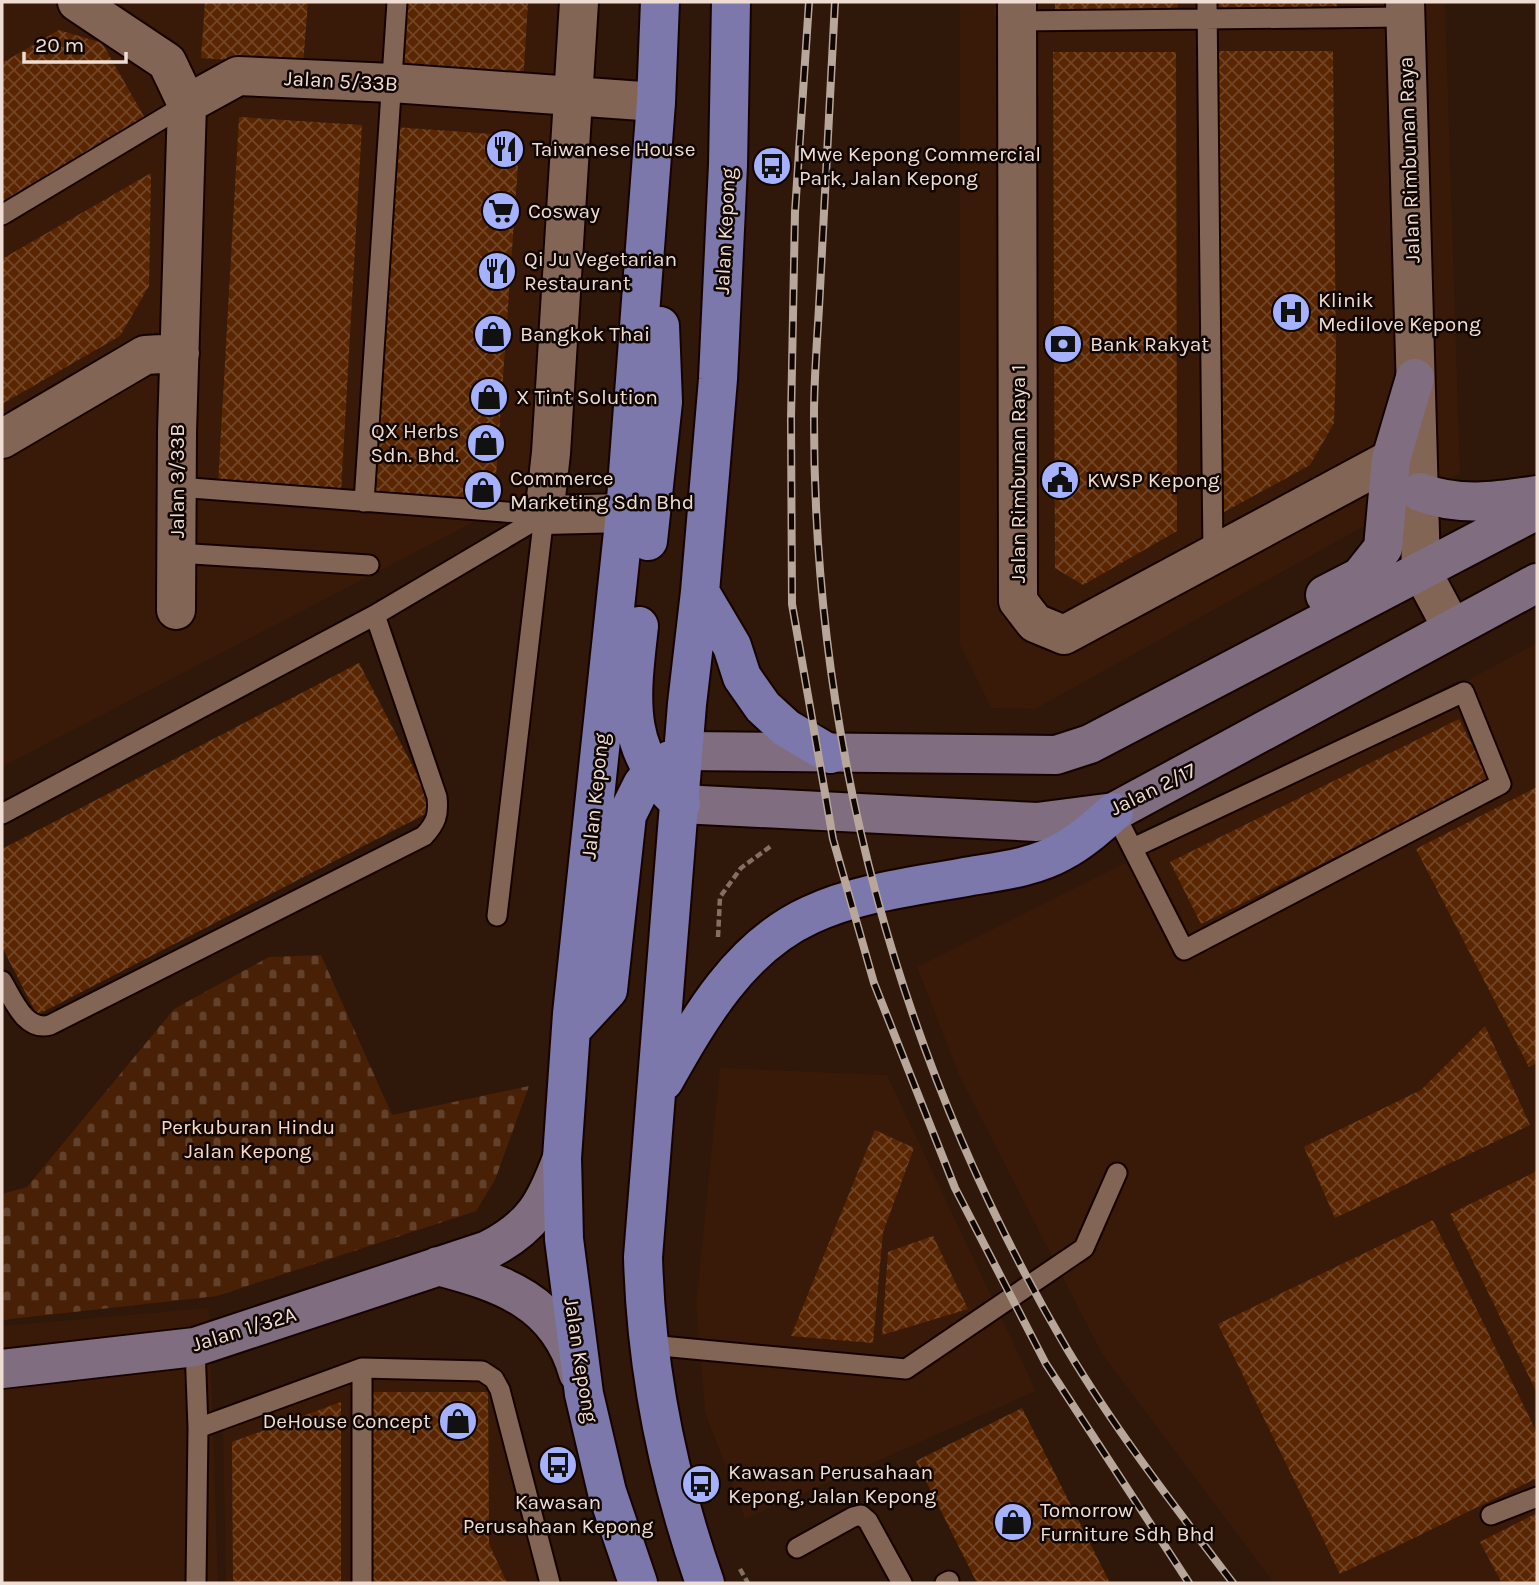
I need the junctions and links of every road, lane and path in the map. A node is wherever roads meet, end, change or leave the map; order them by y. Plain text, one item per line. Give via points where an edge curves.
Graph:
1 (77, 2) edge
2 (397, 2) edge
3 (579, 2) edge
4 (660, 2) edge
5 (731, 2) edge
6 (1207, 9) edge
7 (1405, 9) edge
8 (1017, 11) edge
9 (392, 83) junction
10 (575, 97) junction
11 (656, 103) junction
12 (187, 104) junction
13 (2, 215) edge
14 (643, 262) junction
15 (180, 353) junction
16 (1415, 378) junction
17 (2, 439) edge
18 (1391, 459) junction
19 (178, 487) junction
20 (1420, 492) junction
21 (1537, 495) edge
22 (364, 502) junction
23 (1537, 510) edge
24 (625, 513) junction
25 (544, 515) junction
26 (177, 553) junction
27 (1213, 555) junction
28 (369, 565) dead end
29 (1421, 570) junction
30 (1537, 583) edge
31 (700, 592) junction
32 (176, 610) dead end
33 (375, 615) junction
34 (1452, 628) junction
35 (1276, 644) junction
36 (684, 751) junction
37 (830, 754) junction
38 (651, 773) junction
39 (681, 804) junction
40 (1114, 812) junction
41 (2, 814) edge
42 (782, 846) dead end
43 (1133, 848) junction
44 (497, 916) dead end
45 (718, 943) dead end
46 (2, 981) edge
47 (571, 1030) junction
48 (658, 1093) junction
49 (562, 1158) junction
50 (1118, 1173) dead end
51 (438, 1266) junction
52 (650, 1345) junction
53 (195, 1347) junction
54 (362, 1368) junction
55 (2, 1369) edge
56 (584, 1394) junction
57 (198, 1428) junction
58 (1537, 1497) edge
59 (1491, 1515) dead end
60 (797, 1548) dead end
61 (196, 1583) edge
62 (362, 1583) edge
63 (550, 1583) edge
64 (638, 1583) edge
65 (705, 1583) edge
66 (902, 1583) edge

1 - 12 street via 167,62
2 - 9 lane
3 - 10 street
4 - 11 main road, Jalan Kepong
5 - 31 main road, Jalan Kepong via 721,312
6 - 7 lane
6 - 8 lane
6 - 27 lane
7 - 16 street, Jalan Rimbunan Raya
8 - 27 street, Jalan Rimbunan Raya 1 via 1018,601 1035,623 1064,635
9 - 10 street, Jalan 5/33B
9 - 12 street, Jalan 5/33B via 238,76
9 - 22 lane
10 - 11 street, Jalan 5/33B
10 - 25 street
11 - 14 main road, Jalan Kepong
12 - 13 lane
12 - 15 street, Jalan 3/33B
14 - 24 main road, Jalan Kepong
14 - 38 main road via 659,305 663,402 634,694 635,725
15 - 17 street via 145,355
15 - 19 street, Jalan 3/33B
16 - 18 street
16 - 20 street, Jalan Rimbunan Raya
18 - 27 street, Jalan Rimbunan Raya 1
18 - 35 street via 1383,548 1360,577 1298,610
19 - 22 lane
19 - 26 street, Jalan 3/33B
20 - 21 street via 1465,503
20 - 29 street, Jalan Rimbunan Raya
22 - 25 lane
23 - 29 street
24 - 25 street
24 - 47 main road, Jalan Kepong
25 - 33 lane
25 - 44 lane
26 - 28 lane
26 - 32 street, Jalan 3/33B
29 - 34 street
29 - 35 street
30 - 34 street, Jalan 2/17
31 - 36 main road, Jalan Kepong
31 - 37 main road via 732,646 742,677 763,707
33 - 41 lane
33 - 46 lane via 437,797 439,812 429,830 50,1025 38,1028 29,1023
34 - 40 street, Jalan 2/17
35 - 37 street via 1090,744 1056,755
36 - 37 street
36 - 38 main road
36 - 39 main road, Jalan Kepong
38 - 39 main road
38 - 47 main road via 627,815 608,990
39 - 40 street, Jalan 2/17 via 1037,822
39 - 48 main road, Jalan Kepong
40 - 43 lane
40 - 48 main road via 1061,852 1016,869 883,892 809,915 764,945 719,993 703,1012
42 - 45 path via 769,846 741,869 720,897
43 - 43 lane via 1184,950 1501,784 1464,692
47 - 49 main road, Jalan Kepong
48 - 52 main road, Jalan Kepong via 643,1257
49 - 51 street, Jalan 1/32A via 549,1195 532,1221 514,1237
49 - 56 main road, Jalan Kepong via 564,1239
50 - 52 lane via 1084,1248 905,1369
51 - 53 street, Jalan 1/32A
51 - 56 street via 487,1279 540,1310 561,1331
52 - 65 main road, Jalan Kepong via 670,1468
53 - 55 street, Jalan 1/32A
53 - 57 lane
54 - 57 lane
54 - 62 lane
54 - 63 lane via 482,1371 494,1379 518,1451
56 - 64 main road, Jalan Kepong via 607,1492
57 - 61 lane
58 - 59 lane
60 - 66 lane via 861,1515

